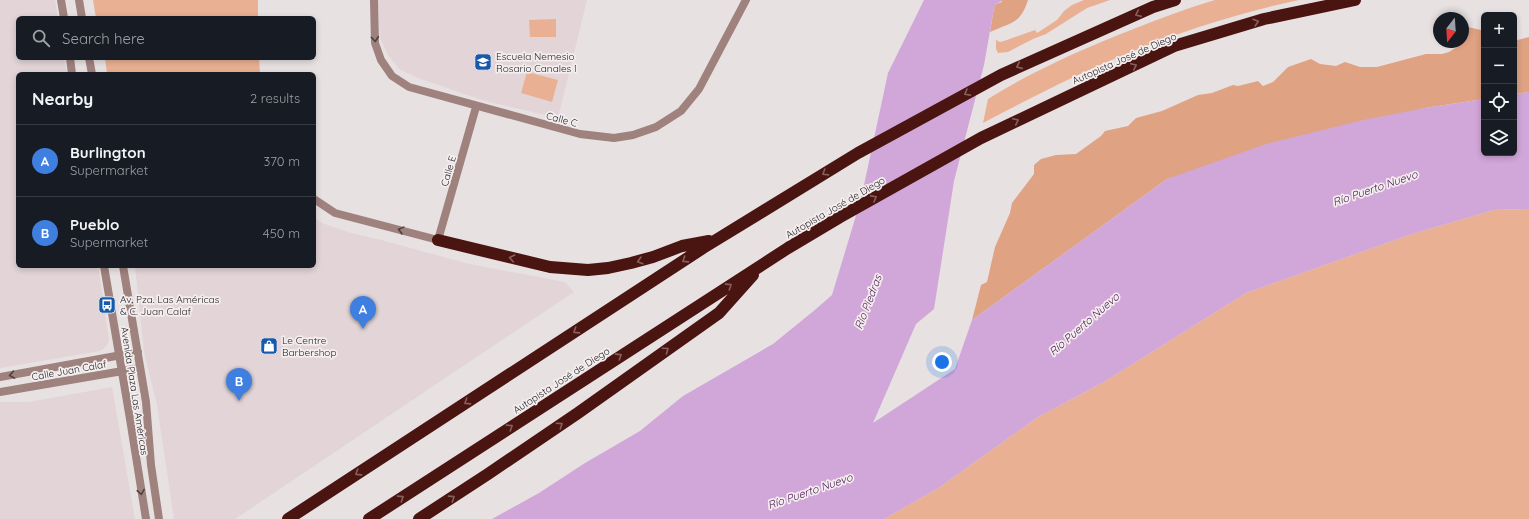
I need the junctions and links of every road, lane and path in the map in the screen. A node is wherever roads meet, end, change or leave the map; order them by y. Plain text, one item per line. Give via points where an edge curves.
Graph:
1 (61, 0) edge
2 (79, 0) edge
3 (374, 0) edge
4 (746, 0) edge
5 (1175, 0) edge
6 (1355, 0) edge
7 (64, 16) edge
8 (82, 16) edge
9 (70, 60) edge
10 (89, 60) edge
11 (72, 72) edge
12 (92, 72) edge
13 (476, 107) junction
14 (316, 200) edge
15 (718, 239) junction
16 (438, 240) junction
17 (764, 264) junction
18 (104, 268) edge
19 (123, 268) edge
20 (138, 352) junction
21 (119, 355) junction
22 (140, 368) junction
23 (122, 371) junction
24 (0, 377) edge
25 (0, 392) edge
26 (146, 519) edge
27 (159, 519) edge
28 (288, 519) edge
29 (368, 519) edge
30 (419, 519) edge

1 - 7 street
2 - 8 street
3 -> 13 street, Calle C via 375,43 381,60 392,76 409,88
4 - 13 street, Calle C via 699,89 681,111 656,128 614,138 596,137
5 -> 15 highway via 1153,7 1001,75 858,153
17 -> 6 highway, Autopista José de Diego via 840,217 981,138 1174,46 1264,19
9 - 11 street
10 - 12 street
13 - 16 street, Calle E
16 -> 14 street via 335,213
15 -> 16 highway via 682,246 631,263 588,270 550,266
15 -> 28 highway
29 -> 17 highway, Autopista José de Diego
30 -> 17 highway via 578,413 720,312
18 - 21 street, Avenida Plaza Las Américas
19 - 20 street, Avenida Plaza Las Américas
20 - 21 street, Calle Juan Calaf
20 - 22 street, Avenida Plaza Las Américas
21 - 23 street, Avenida Plaza Las Américas
21 -> 24 street, Calle Juan Calaf
22 - 23 street, Calle Juan Calaf
22 - 27 street, Avenida Plaza Las Américas
23 - 25 street, Calle Juan Calaf
23 -> 26 street, Avenida Plaza Las Américas

